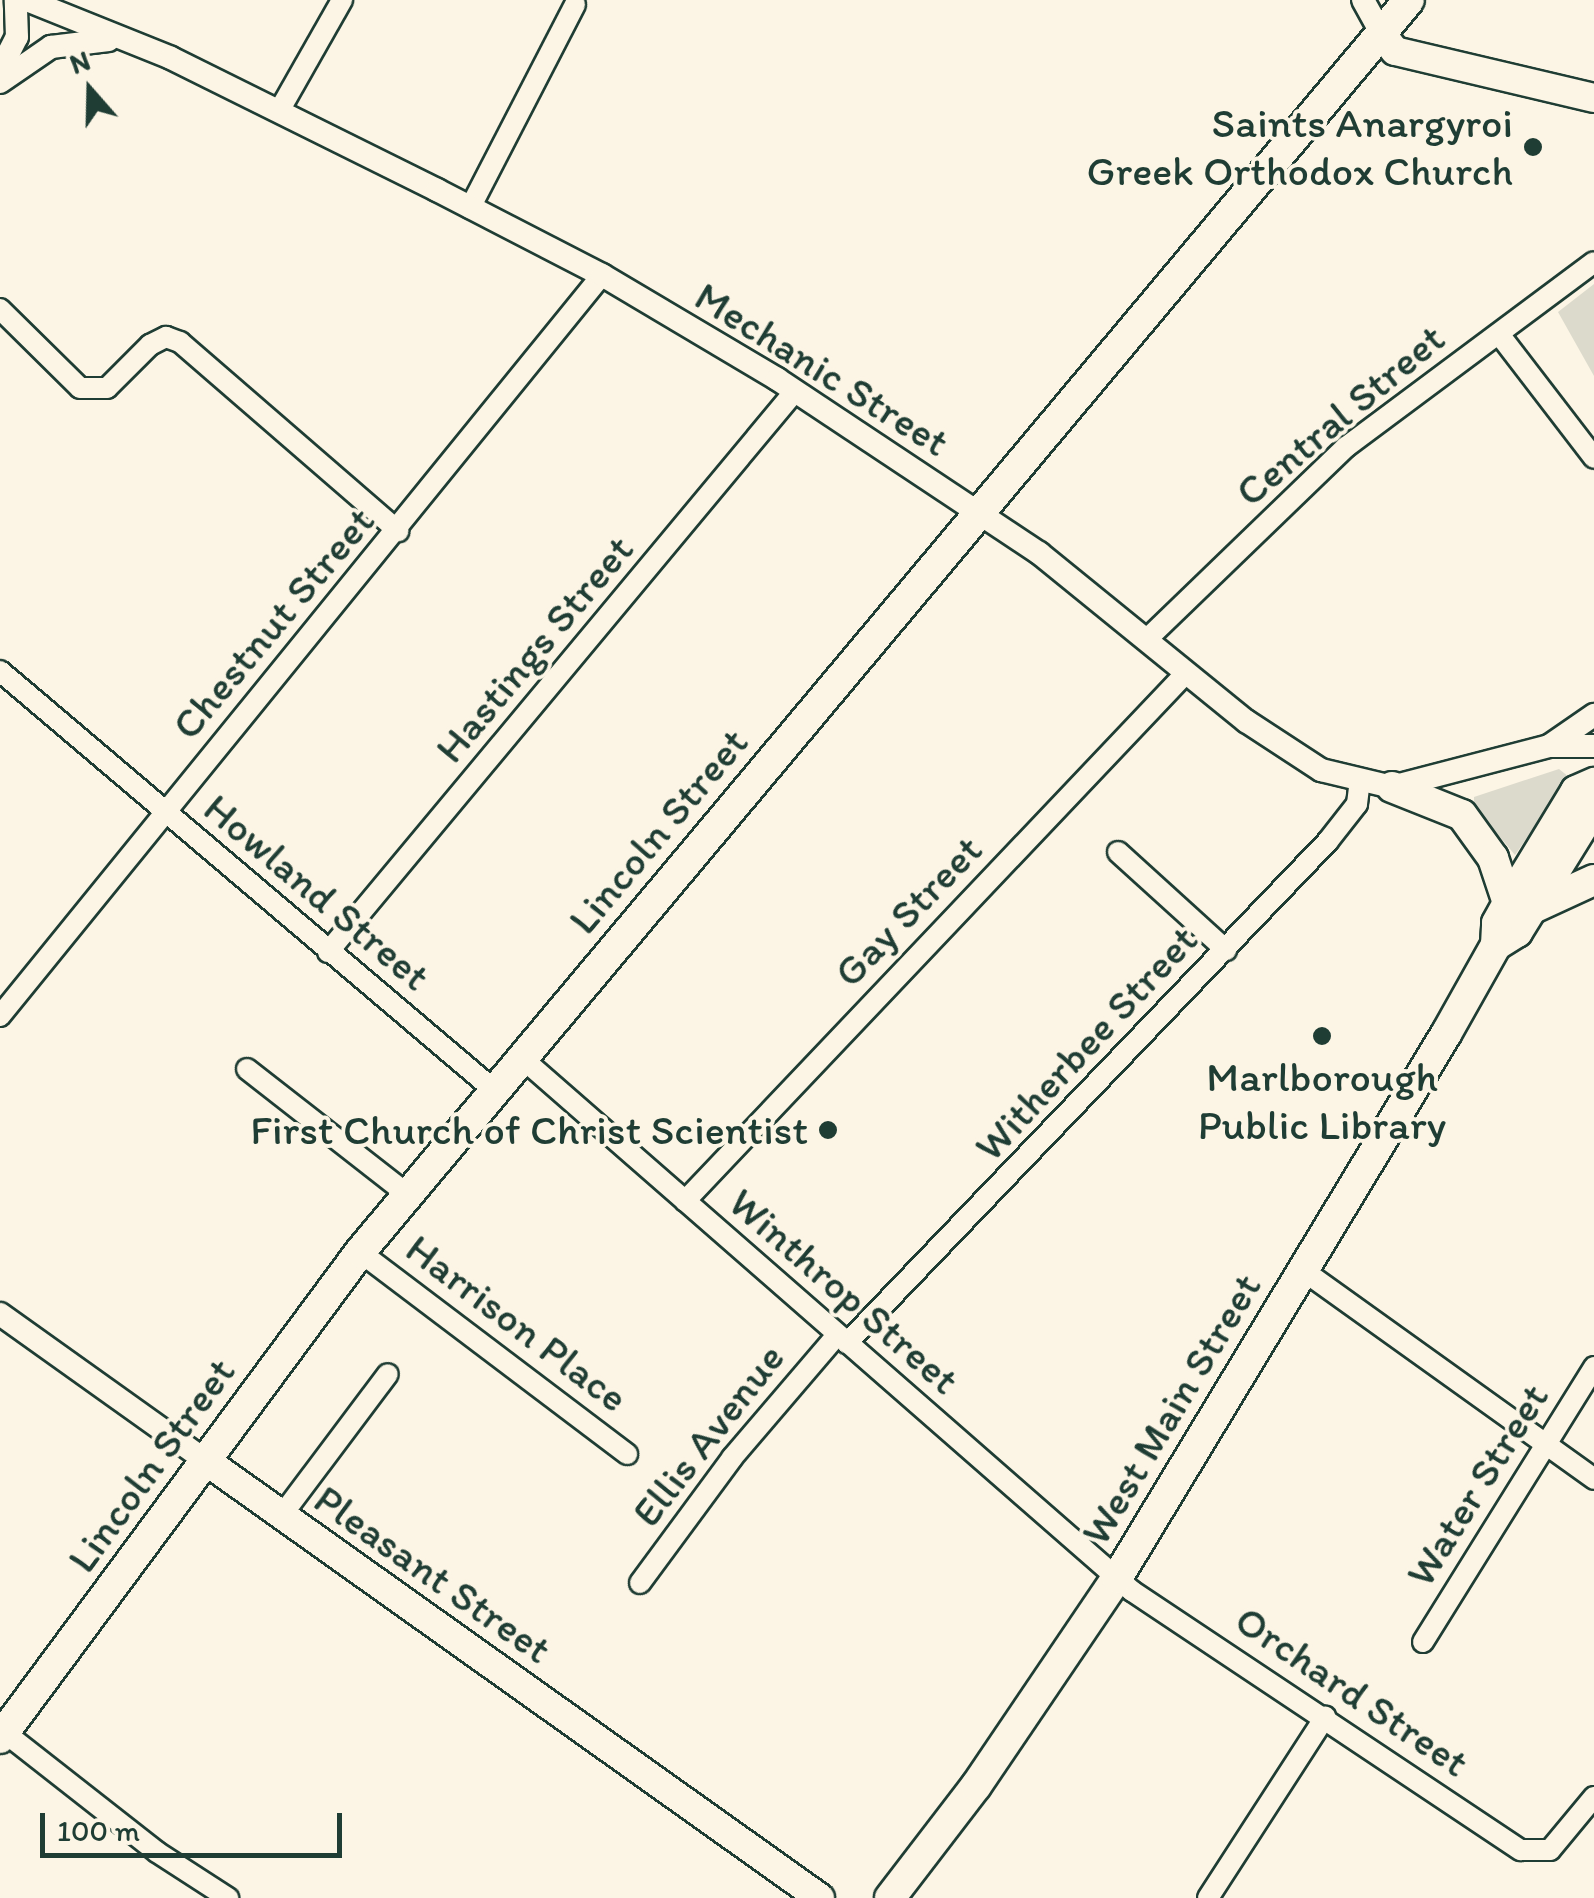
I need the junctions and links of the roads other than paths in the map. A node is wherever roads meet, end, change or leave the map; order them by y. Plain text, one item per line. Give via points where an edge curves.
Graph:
1 (16, 0) edge
2 (342, 0) edge
3 (1363, 0) edge
4 (1409, 0) edge
5 (575, 4) dead end
6 (36, 6) edge
7 (1382, 34) junction
8 (130, 42) junction
9 (0, 70) edge
10 (0, 82) edge
11 (1594, 98) edge
12 (279, 112) junction
13 (470, 208) junction
14 (1594, 262) edge
15 (602, 275) junction
16 (0, 309) edge
17 (1498, 334) junction
18 (795, 391) junction
19 (1594, 458) edge
20 (980, 515) junction
21 (398, 531) junction
22 (1146, 640) junction
23 (0, 671) edge
24 (1186, 673) junction
25 (1594, 715) edge
26 (1549, 746) junction
27 (1594, 746) edge
28 (1360, 781) junction
29 (1594, 783) edge
30 (1392, 787) junction
31 (1594, 808) edge
32 (165, 813) junction
33 (1118, 852) dead end
34 (1594, 880) edge
35 (1521, 905) junction
36 (1226, 950) junction
37 (328, 952) junction
38 (0, 1016) edge
39 (523, 1059) junction
40 (247, 1069) dead end
41 (495, 1091) junction
42 (408, 1195) junction
43 (684, 1201) junction
44 (360, 1252) junction
45 (1304, 1272) junction
46 (0, 1314) edge
47 (842, 1339) junction
48 (1594, 1367) edge
49 (388, 1374) dead end
50 (1548, 1444) junction
51 (627, 1454) dead end
52 (210, 1463) junction
53 (1594, 1478) edge
54 (282, 1515) junction
55 (1117, 1578) junction
56 (640, 1583) dead end
57 (1423, 1642) dead end
58 (1324, 1717) junction
59 (2, 1735) edge
60 (1594, 1797) edge
61 (228, 1898) edge
62 (820, 1898) edge
63 (890, 1898) edge
64 (1208, 1898) edge

1 - 9 street via 17,37
2 - 12 street
3 - 7 street
4 - 7 main road, Lincoln Street
5 - 13 street
6 - 8 street, Mechanic Street
6 - 10 street via 36,43
7 - 11 main road via 1395,50
7 - 20 main road, Lincoln Street
8 - 10 street via 97,38 52,47
8 - 12 street, Mechanic Street
12 - 13 street, Mechanic Street
13 - 15 street, Mechanic Street
14 - 17 street, Central Street
15 - 18 street, Mechanic Street
15 - 21 street, Chestnut Street
16 - 21 street via 80,388 106,388 150,345 166,337 180,342
17 - 19 street
17 - 22 street, Central Street via 1346,447
18 - 20 street, Mechanic Street
18 - 37 street, Hastings Street
20 - 22 street, Mechanic Street
20 - 39 main road, Lincoln Street
21 - 32 street, Chestnut Street
22 - 24 street, Mechanic Street
23 - 32 street, Howland Street
24 - 28 street, Mechanic Street via 1287,752
24 - 43 street, Gay Street
25 - 26 street, Mechanic Street
26 - 27 street, Mechanic Street
26 - 30 street, Mechanic Street
28 - 30 street, Mechanic Street
28 - 36 street, Witherbee Street via 1357,804 1328,841
29 - 35 main road, West Main Street via 1576,791
30 - 35 main road via 1462,815
31 - 35 main road, West Main Street
32 - 37 street, Howland Street
32 - 38 street, Chestnut Street
33 - 36 street
34 - 35 main road
35 - 45 main road, West Main Street via 1497,923 1496,945
36 - 47 street, Witherbee Street
37 - 41 street, Howland Street
39 - 41 main road, Lincoln Street
39 - 43 street, Winthrop Street
40 - 42 street
41 - 42 main road, Lincoln Street
42 - 44 main road, Lincoln Street
43 - 47 street, Winthrop Street
44 - 51 street, Harrison Place
44 - 52 main road, Lincoln Street
45 - 50 street
45 - 55 main road, West Main Street
46 - 52 street, Pleasant Street
47 - 55 street, Winthrop Street
47 - 56 street, Ellis Avenue via 732,1458
48 - 50 street, Water Street
49 - 54 street
50 - 53 street
50 - 57 street, Water Street
52 - 54 main road, Pleasant Street
52 - 59 main road, Lincoln Street
54 - 62 main road, Pleasant Street
55 - 58 street, Orchard Street
55 - 63 main road, West Main Street via 976,1786
58 - 60 street, Orchard Street via 1520,1850 1550,1850
58 - 64 street
59 - 61 street

